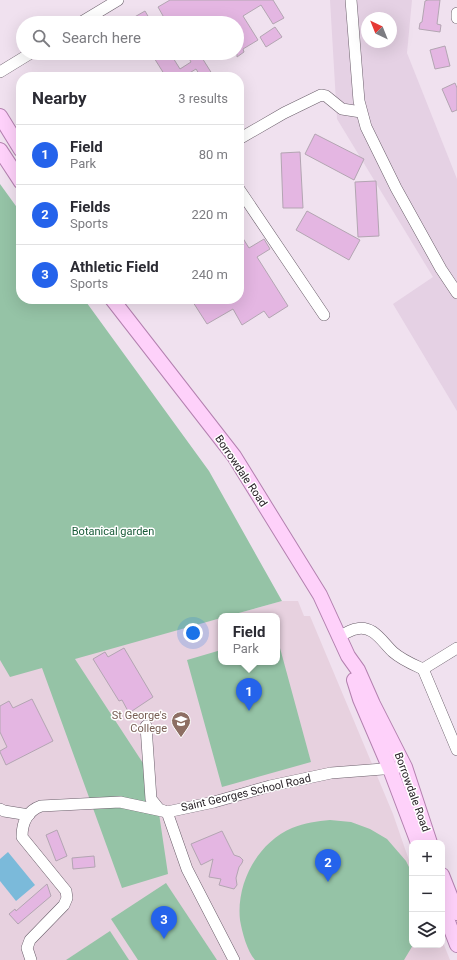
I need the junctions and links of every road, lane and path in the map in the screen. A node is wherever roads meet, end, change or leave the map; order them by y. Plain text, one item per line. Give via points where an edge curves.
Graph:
1 (118, 0) edge
2 (351, 0) edge
3 (457, 13) edge
4 (92, 16) edge
5 (457, 18) edge
6 (20, 60) edge
7 (0, 72) edge
8 (361, 112) junction
9 (0, 116) edge
10 (244, 137) edge
11 (16, 142) edge
12 (0, 150) edge
13 (16, 174) edge
14 (244, 196) edge
15 (457, 293) edge
16 (116, 304) edge
17 (324, 315) dead end
18 (339, 636) junction
19 (457, 648) edge
20 (348, 656) junction
21 (423, 669) junction
22 (146, 726) dead end
23 (457, 750) edge
24 (405, 766) junction
25 (390, 769) junction
26 (0, 808) edge
27 (167, 812) junction
28 (29, 815) junction
29 (417, 840) edge
30 (429, 840) edge
31 (445, 883) edge
32 (444, 912) edge
33 (457, 913) edge
34 (457, 945) edge
35 (31, 960) edge
36 (234, 960) edge

1 - 4 street
2 - 8 street
3 - 5 street
6 - 7 street
8 - 10 street via 342,109 321,95
8 - 15 street via 368,134 396,188 441,270
9 - 11 main road
12 - 13 main road
14 - 17 street
16 - 18 main road, Borrowdale Road via 234,456 320,596
18 - 20 main road, Borrowdale Road
18 - 21 street via 358,628 370,630 404,661
19 - 21 street
20 - 24 main road, Borrowdale Road via 358,670
20 - 25 main road, Borrowdale Road via 360,699
21 - 23 street
22 - 27 street via 151,799 159,809
24 - 25 street, Saint Georges School Road
24 - 30 main road, Borrowdale Road
25 - 27 street, Saint Georges School Road via 331,773
25 - 29 main road, Borrowdale Road
26 - 28 street
27 - 28 street, Saint Georges School Road via 120,802 107,802 41,806
27 - 36 street via 187,869
28 - 35 street via 22,825 22,837 66,891 67,898 64,905 30,940 27,948
31 - 33 main road
32 - 34 main road

